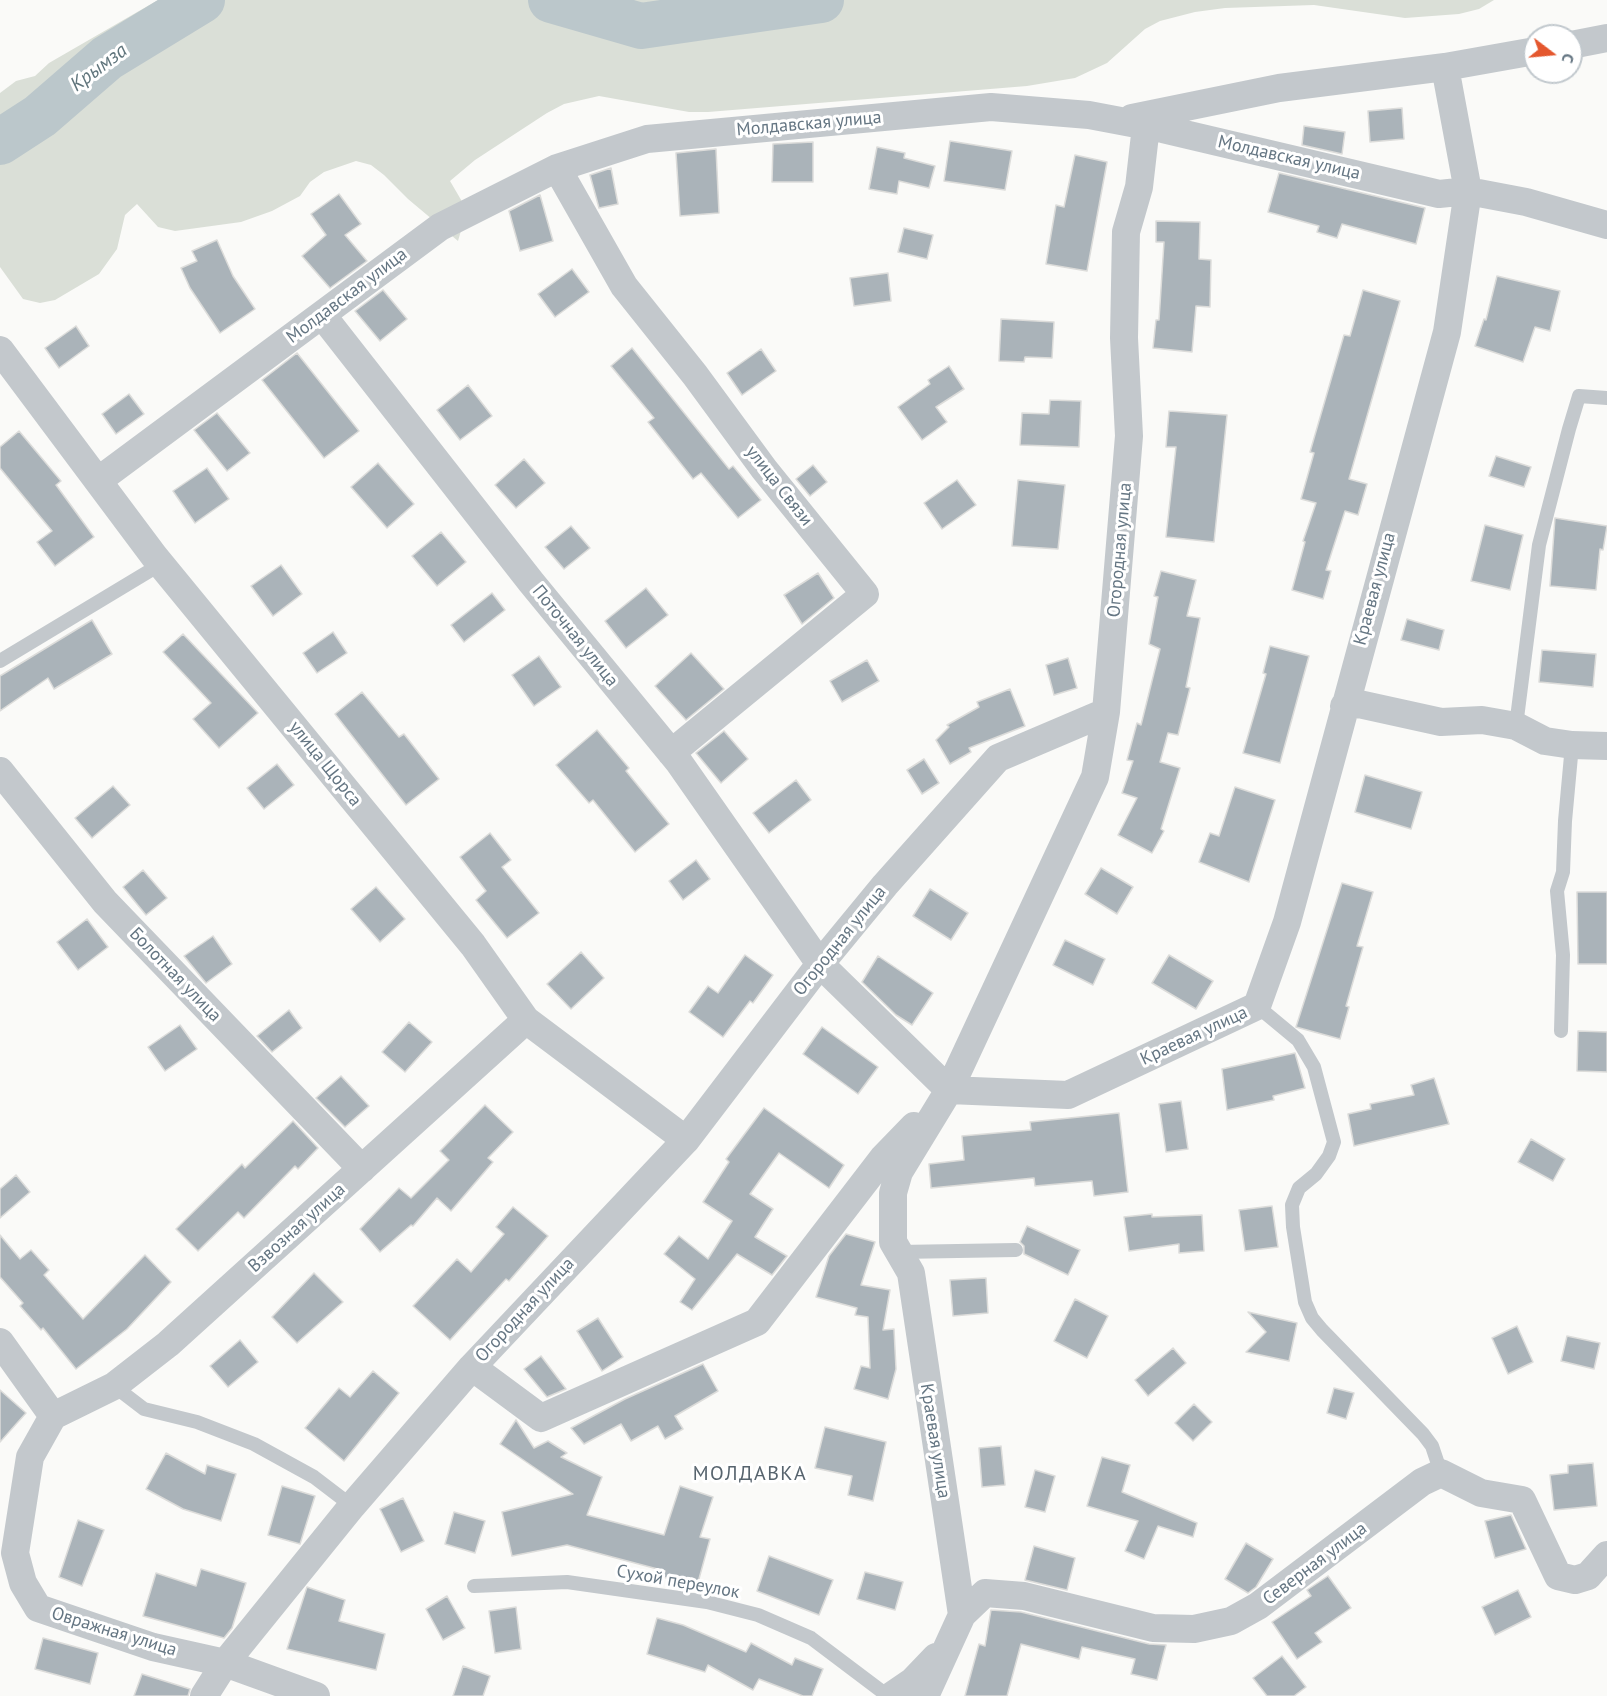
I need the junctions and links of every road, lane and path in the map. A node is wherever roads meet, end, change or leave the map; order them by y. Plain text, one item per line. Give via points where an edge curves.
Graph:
1 (1607, 38) edge
2 (1583, 43) edge
3 (1523, 53) edge
4 (1445, 67) junction
5 (1134, 123) junction
6 (556, 168) junction
7 (1468, 191) junction
8 (1607, 225) edge
9 (322, 315) junction
10 (0, 350) edge
11 (1607, 398) edge
12 (99, 480) junction
13 (161, 564) junction
14 (0, 661) edge
15 (1344, 705) junction
16 (1106, 712) junction
17 (1516, 726) junction
18 (1572, 745) junction
19 (1607, 746) edge
20 (671, 753) junction
21 (0, 771) edge
22 (820, 964) junction
23 (1257, 1006) junction
24 (526, 1020) junction
25 (1561, 1031) dead end
26 (949, 1090) junction
27 (686, 1140) junction
28 (362, 1169) junction
29 (1016, 1250) dead end
30 (899, 1252) junction
31 (0, 1342) edge
32 (472, 1366) junction
33 (114, 1386) junction
34 (53, 1416) junction
35 (1441, 1473) junction
36 (352, 1506) junction
37 (1607, 1556) edge
38 (474, 1586) dead end
39 (962, 1615) junction
40 (946, 1647) junction
41 (225, 1663) junction
42 (204, 1696) edge
43 (316, 1696) edge
44 (890, 1696) edge
45 (925, 1696) edge

1 - 2 street
3 - 4 street
4 - 5 street via 1279,88
4 - 7 street, Краевая улица
5 - 6 street, Молдавская улица via 991,107 647,139
5 - 7 street, Молдавская улица via 1439,194
5 - 16 street, Огородная улица via 1139,187 1126,232 1124,338 1129,436
6 - 9 street, Молдавская улица via 440,226
6 - 20 street, улица Связи via 624,286 865,594
7 - 8 street, Молдавская улица via 1526,202
7 - 15 street, Краевая улица via 1447,332
9 - 12 street, Молдавская улица
9 - 20 street, Поточная улица
10 - 12 street, улица Щорса
11 - 17 lane via 1579,396 1569,429 1539,545
12 - 13 street, улица Щорса
13 - 14 lane
13 - 24 street, улица Щорса via 473,945
15 - 17 street via 1359,704 1441,722 1482,720
15 - 23 street, Краевая улица via 1287,922
16 - 22 street, Огородная улица via 998,758
16 - 26 street via 1095,777
17 - 18 street via 1545,741
18 - 19 street
18 - 25 lane via 1563,872 1557,891 1563,955
20 - 22 street, Поточная улица
21 - 28 street, Болотная улица via 105,902
22 - 26 street, Поточная улица
22 - 27 street, Огородная улица
23 - 26 street, Краевая улица via 1068,1095
23 - 35 lane via 1298,1040 1314,1067 1334,1142 1329,1156 1299,1188 1292,1205 1305,1302 1322,1330 1424,1434
24 - 27 street, улица Щорса
24 - 28 street, Взвозная улица
26 - 30 street, Краевая улица via 899,1172 893,1193 893,1242
26 - 32 street via 883,1158 757,1322 541,1418
27 - 32 street, Огородная улица
28 - 33 street, Взвозная улица via 168,1344
29 - 30 lane
30 - 39 street, Краевая улица via 911,1274
31 - 34 street
32 - 36 street, Огородная улица
33 - 34 street, Взвозная улица
33 - 36 lane via 144,1409 197,1422 254,1444 314,1477
34 - 41 street, Овражная улица via 30,1456 15,1553 24,1583 38,1608 153,1647
35 - 37 street via 1481,1493 1522,1500 1558,1576 1575,1580 1588,1576
35 - 39 street, Северная улица via 1422,1482 1276,1593 1231,1621 1194,1629 1153,1628 1024,1596 985,1593
36 - 41 street, Огородная улица
38 - 44 lane, Сухой переулок via 567,1582 707,1602 758,1615 811,1638
39 - 40 street
40 - 44 street via 913,1682
40 - 45 street
41 - 42 street, Огородная улица
41 - 43 street, Овражная улица

